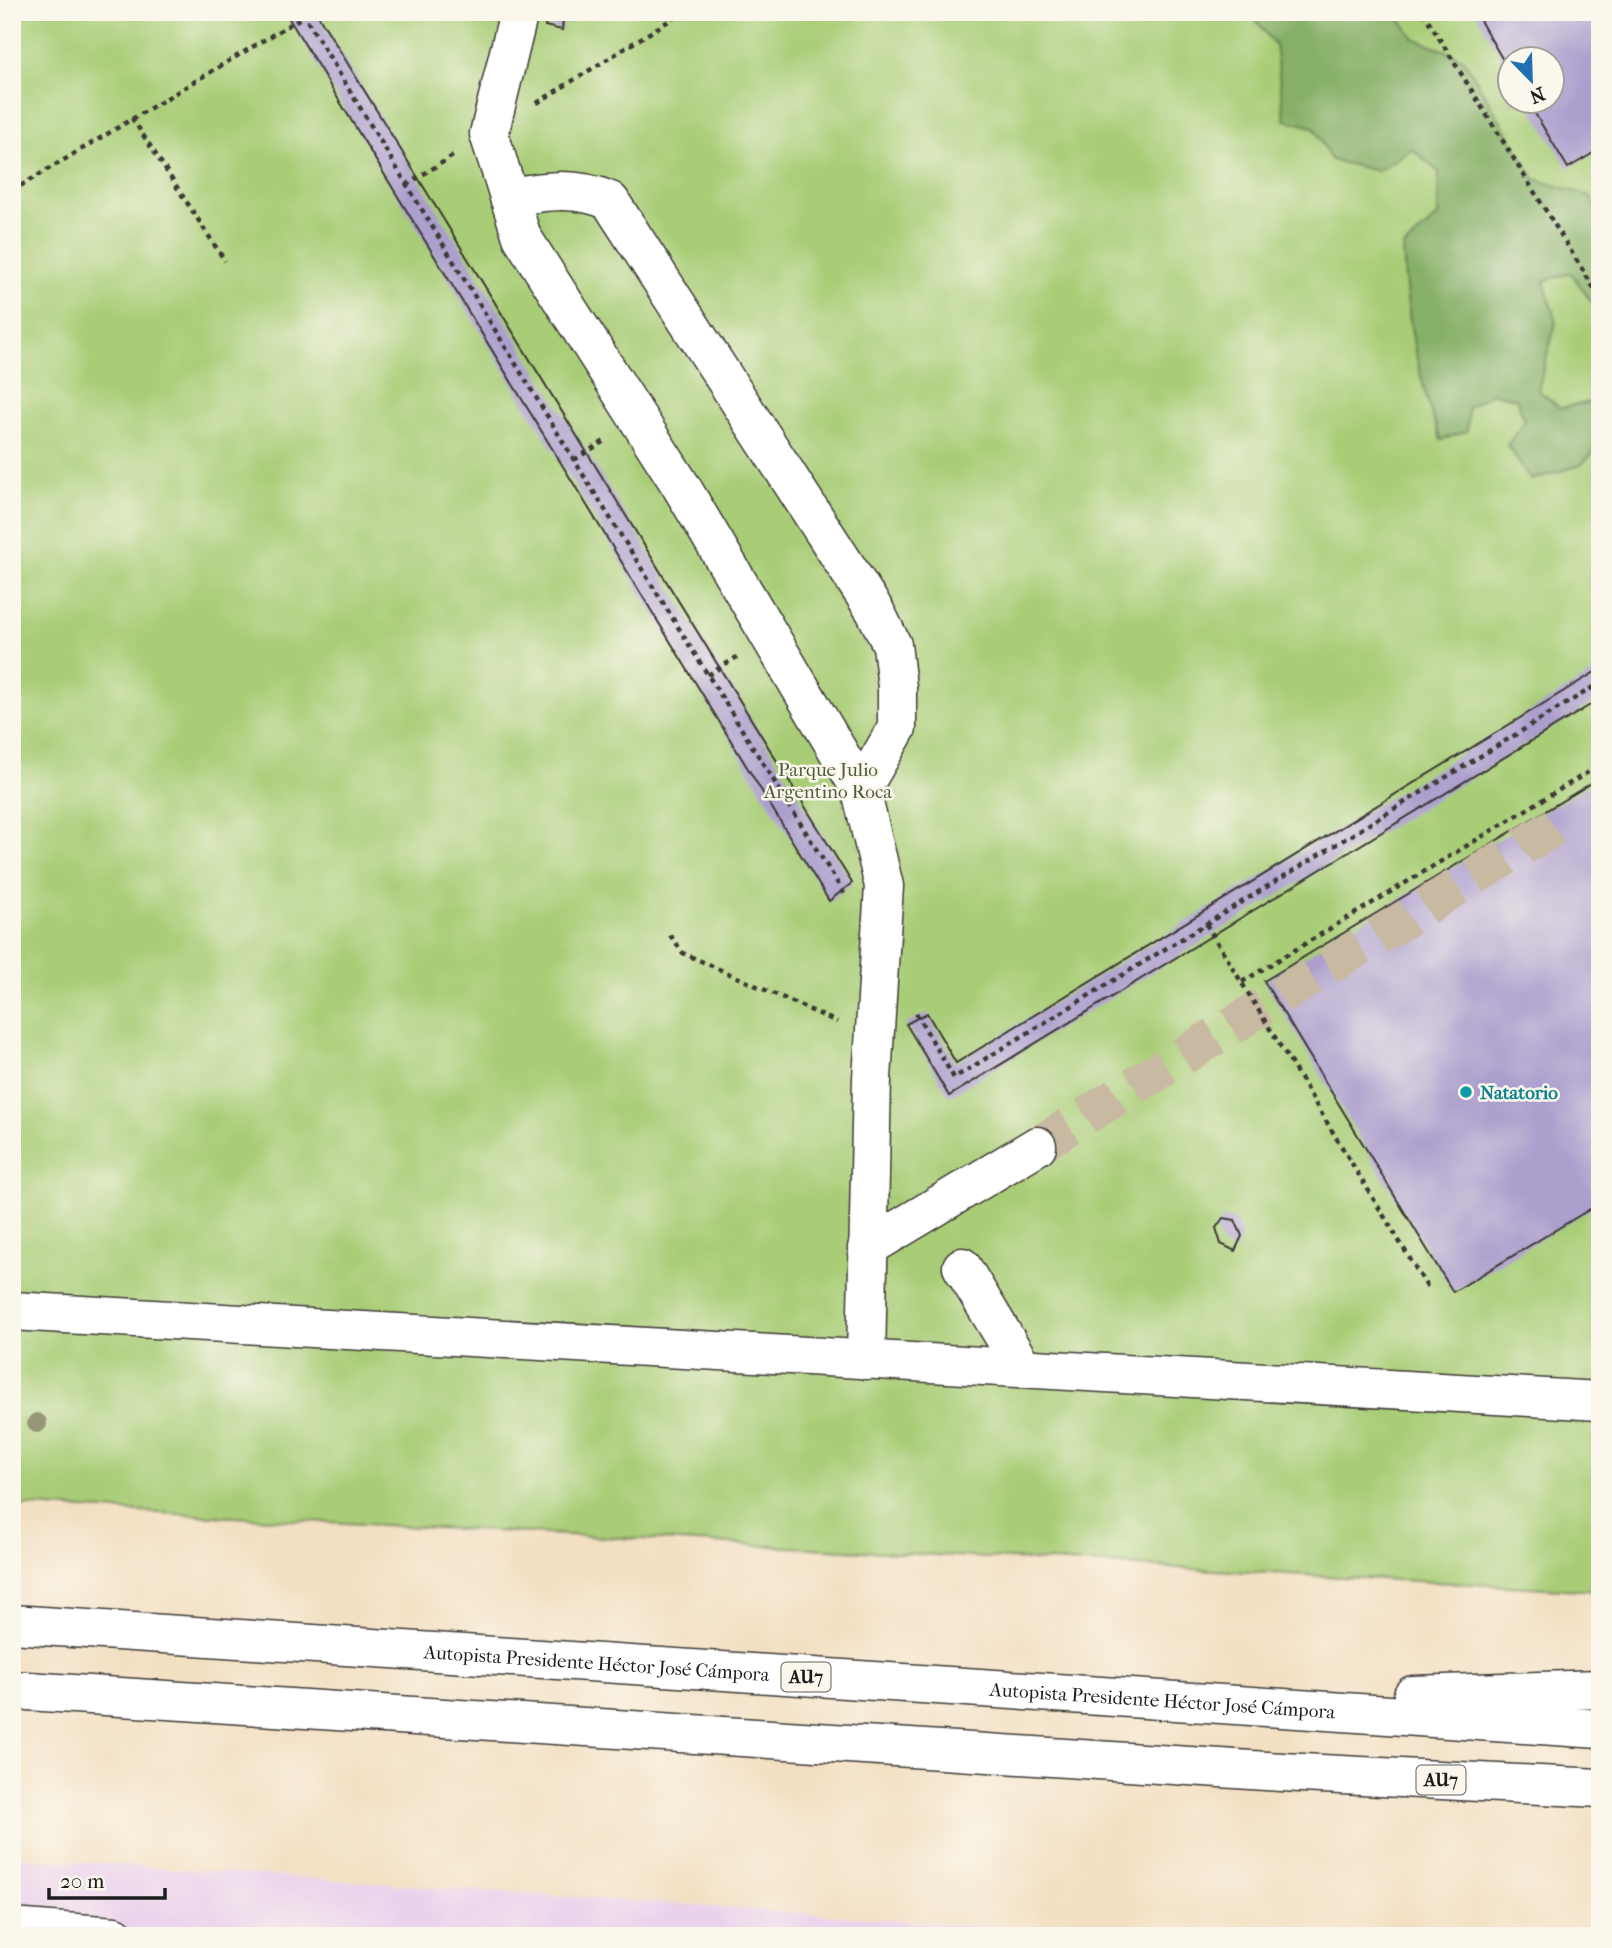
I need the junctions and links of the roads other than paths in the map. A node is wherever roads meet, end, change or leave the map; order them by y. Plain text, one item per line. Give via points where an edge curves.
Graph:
1 (519, 12) edge
2 (509, 197) junction
3 (861, 790) junction
4 (1037, 1146) tunnel mouth
5 (867, 1248) junction
6 (962, 1267) dead end
7 (12, 1311) edge
8 (866, 1360) junction
9 (1023, 1368) junction
10 (1600, 1401) edge
11 (12, 1625) edge
12 (1600, 1689) edge
13 (12, 1690) edge
14 (1215, 1703) junction
15 (1600, 1728) edge
16 (1282, 1772) junction
17 (1600, 1788) edge
18 (1600, 1814) edge
19 (12, 1928) edge
20 (115, 1936) edge

1 - 2 main road via 489,134
2 - 3 main road via 523,237 681,486
2 - 3 main road via 559,189 610,201 875,611 892,645 897,728
3 - 5 main road via 884,886
4 - 5 main road
5 - 8 main road
6 - 9 main road
7 - 8 main road
8 - 9 main road
9 - 10 main road
11 - 14 main road, Autopista Presidente Héctor José Cámpora / AU7
12 - 14 main road
13 - 16 main road, AU7
14 - 15 main road, Autopista Presidente Héctor José Cámpora / AU7
16 - 17 main road, AU7
16 - 18 main road
19 - 20 main road

